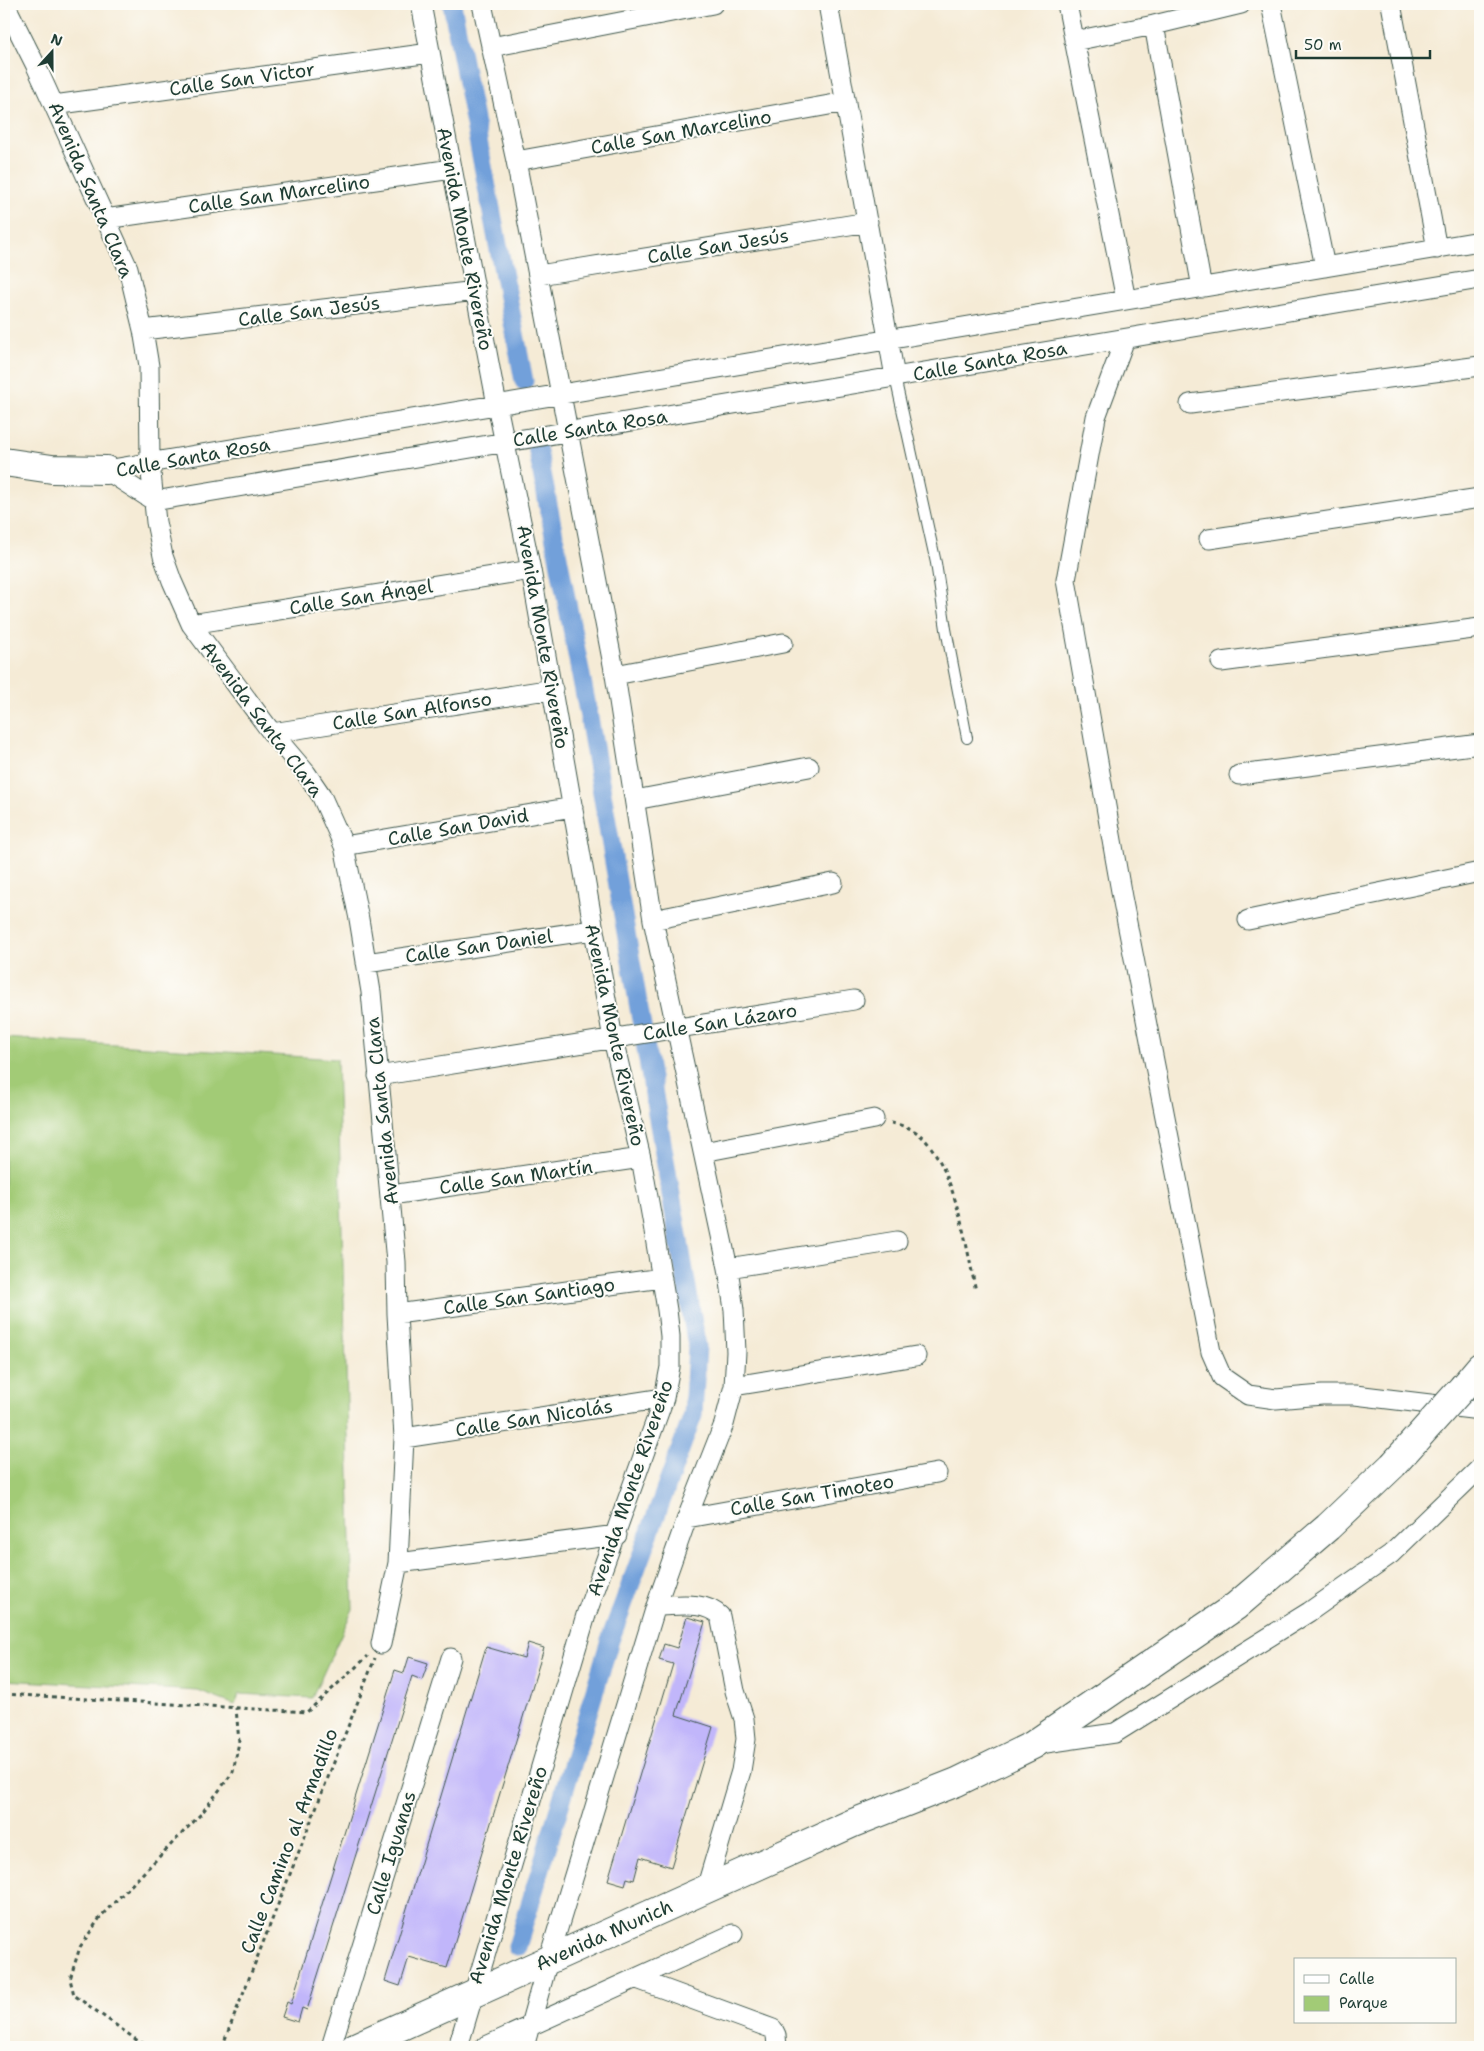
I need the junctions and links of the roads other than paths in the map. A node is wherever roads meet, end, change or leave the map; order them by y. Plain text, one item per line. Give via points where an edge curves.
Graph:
1 (421, 4) edge
2 (482, 4) edge
3 (713, 4) edge
4 (828, 4) edge
5 (1067, 4) edge
6 (1242, 4) edge
7 (1271, 4) edge
8 (1391, 4) edge
9 (7, 16) edge
10 (1154, 24) junction
11 (1074, 41) junction
12 (491, 46) junction
13 (430, 53) junction
14 (846, 102) junction
15 (54, 105) junction
16 (516, 161) junction
17 (452, 169) junction
18 (105, 219) junction
19 (868, 222) junction
20 (1480, 241) edge
21 (1437, 248) junction
22 (1325, 267) junction
23 (538, 275) junction
24 (1480, 279) edge
25 (1202, 288) junction
26 (476, 291) junction
27 (1126, 300) junction
28 (143, 330) junction
29 (1125, 339) junction
30 (889, 340) junction
31 (1480, 366) edge
32 (895, 377) junction
33 (561, 395) junction
34 (1190, 404) dead end
35 (497, 405) junction
36 (568, 432) junction
37 (506, 442) junction
38 (4, 462) edge
39 (150, 463) junction
40 (106, 470) junction
41 (1480, 498) edge
42 (154, 501) junction
43 (1209, 539) dead end
44 (531, 570) junction
45 (191, 624) junction
46 (1480, 628) edge
47 (783, 643) dead end
48 (1221, 662) dead end
49 (615, 675) junction
50 (553, 689) junction
51 (272, 733) junction
52 (967, 738) dead end
53 (1480, 744) edge
54 (809, 767) dead end
55 (1239, 775) dead end
56 (634, 800) junction
57 (573, 808) junction
58 (344, 846) junction
59 (1480, 872) edge
60 (833, 883) dead end
61 (653, 920) junction
62 (1248, 920) dead end
63 (593, 930) junction
64 (366, 963) junction
65 (854, 1000) dead end
66 (674, 1029) junction
67 (614, 1039) junction
68 (378, 1076) junction
69 (874, 1119) road end
70 (703, 1152) junction
71 (641, 1158) junction
72 (391, 1195) junction
73 (897, 1241) dead end
74 (728, 1268) junction
75 (662, 1278) junction
76 (397, 1314) junction
77 (916, 1356) dead end
78 (1472, 1376) edge
79 (734, 1386) junction
80 (664, 1398) junction
81 (1480, 1410) edge
82 (404, 1438) junction
83 (1480, 1468) edge
84 (937, 1472) dead end
85 (687, 1518) junction
86 (617, 1535) junction
87 (398, 1563) junction
88 (656, 1606) junction
89 (381, 1644) road end
90 (451, 1658) dead end
91 (1033, 1745) junction
92 (706, 1889) junction
93 (733, 1934) dead end
94 (548, 1961) junction
95 (637, 1979) junction
96 (472, 1994) junction
97 (531, 2026) junction
98 (331, 2047) edge
99 (356, 2047) edge
100 (458, 2047) edge
101 (484, 2047) edge
102 (524, 2047) edge
103 (777, 2047) edge

1 - 13 street, Avenida Monte Rivereño
2 - 12 street
3 - 12 street
4 - 14 street
5 - 11 street
6 - 10 street
7 - 22 street
8 - 21 street
9 - 15 street, Avenida Santa Clara
10 - 11 street
10 - 25 street
11 - 27 street
12 - 16 street
13 - 15 street, Calle San Victor
13 - 17 street, Avenida Monte Rivereño
14 - 16 street, Calle San Marcelino
14 - 19 street
15 - 18 street, Avenida Santa Clara
16 - 23 street
17 - 18 street, Calle San Marcelino
17 - 26 street, Avenida Monte Rivereño
18 - 28 street, Avenida Santa Clara via 128,268
19 - 23 street, Calle San Jesús
19 - 30 street
20 - 21 street, Calle Santa Rosa
21 - 22 street, Calle Santa Rosa
22 - 25 street, Calle Santa Rosa
23 - 33 street
24 - 29 street, Calle Santa Rosa
25 - 27 street, Calle Santa Rosa
26 - 28 street, Calle San Jesús
26 - 35 street, Avenida Monte Rivereño
27 - 30 street, Calle Santa Rosa
28 - 39 street, Avenida Santa Clara via 149,366
29 - 32 street, Calle Santa Rosa
29 - 81 street via 1096,417 1066,580 1122,897 1211,1352 1222,1377 1248,1395 1276,1399 1355,1395
30 - 32 street
30 - 33 street, Calle Santa Rosa
31 - 34 street
32 - 36 street, Calle Santa Rosa
32 - 52 lane via 936,563
33 - 35 street, Calle Santa Rosa
33 - 36 street
35 - 37 street, Avenida Monte Rivereño
35 - 39 street, Calle Santa Rosa
36 - 37 street, Calle Santa Rosa
36 - 49 street
37 - 42 street, Calle Santa Rosa
37 - 44 street, Avenida Monte Rivereño
38 - 40 main road via 52,469
39 - 40 street, Calle Santa Rosa
39 - 42 street, Avenida Santa Clara
40 - 42 street, Calle Santa Rosa
41 - 43 street
42 - 45 street, Avenida Santa Clara via 163,556
44 - 45 street, Calle San Ángel
44 - 50 street, Avenida Monte Rivereño
45 - 51 street, Avenida Santa Clara
46 - 48 street
47 - 49 street
49 - 56 street
50 - 51 street, Calle San Alfonso
50 - 57 street, Avenida Monte Rivereño
51 - 58 street, Avenida Santa Clara via 321,795
53 - 55 street
54 - 56 street
56 - 61 street
57 - 58 street, Calle San David
57 - 63 street, Avenida Monte Rivereño
58 - 64 street, Avenida Santa Clara
59 - 62 street
60 - 61 street
61 - 66 street
63 - 64 street, Calle San Daniel
63 - 67 street, Avenida Monte Rivereño
64 - 68 street, Avenida Santa Clara
65 - 66 street, Calle San Lázaro
66 - 67 street, Calle San Lázaro
66 - 70 street
67 - 68 street, Calle San Lázaro
67 - 71 street, Avenida Monte Rivereño
68 - 72 street, Avenida Santa Clara
69 - 70 street
70 - 74 street
71 - 72 street, Calle San Martín
71 - 75 street, Avenida Monte Rivereño
72 - 76 street, Avenida Santa Clara
73 - 74 street
74 - 79 street via 736,1352
75 - 76 street, Calle San Santiago
75 - 80 street, Avenida Monte Rivereño via 670,1336 670,1367
76 - 82 street, Avenida Santa Clara
77 - 79 street
78 - 91 main road, Avenida Munich, bridge via 1393,1465 1328,1527 1236,1606
79 - 85 street via 724,1424
80 - 82 street, Calle San Nicolás
80 - 86 street, Avenida Monte Rivereño
82 - 87 street, Avenida Santa Clara
83 - 91 street via 1391,1554 1310,1612 1115,1733
84 - 85 street, Calle San Timoteo
85 - 88 street
86 - 87 street
86 - 96 street, Avenida Monte Rivereño via 586,1615
87 - 89 street, Avenida Santa Clara
88 - 92 street via 705,1606 713,1608 720,1616 746,1729 741,1771
88 - 94 street
90 - 98 street, Calle Iguanas
91 - 92 main road, Avenida Munich via 957,1782 853,1823
92 - 94 main road, Avenida Munich
93 - 95 street
94 - 96 main road, Avenida Munich
94 - 97 street
95 - 97 street
95 - 103 street via 773,2029
96 - 99 main road, Avenida Munich
96 - 100 street, Avenida Monte Rivereño
97 - 101 street
97 - 102 street

